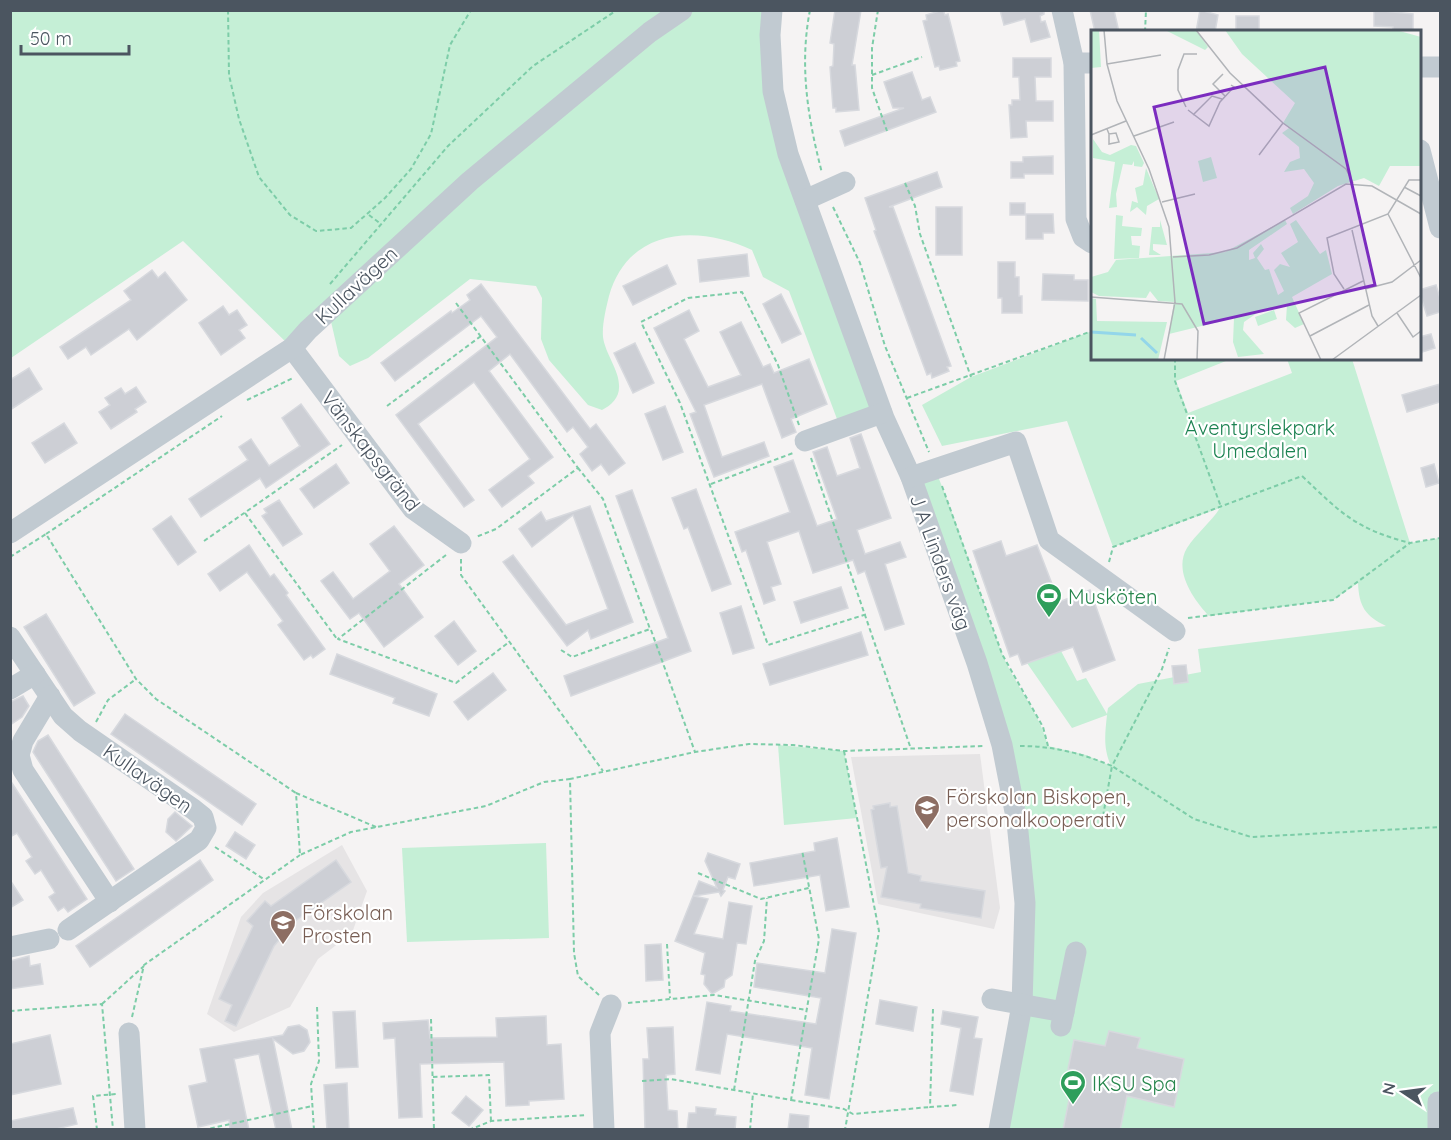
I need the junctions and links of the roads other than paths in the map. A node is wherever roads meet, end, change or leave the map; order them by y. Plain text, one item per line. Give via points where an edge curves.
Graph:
1 (682, 10) edge
2 (772, 10) edge
3 (1062, 10) edge
4 (1083, 63) edge
5 (1421, 67) edge
6 (1440, 67) edge
7 (1421, 166) edge
8 (835, 186) road end
9 (805, 200) junction
10 (1426, 205) edge
11 (1440, 228) edge
12 (1091, 242) edge
13 (292, 348) junction
14 (882, 413) junction
15 (806, 444) road end
16 (911, 477) junction
17 (10, 533) edge
18 (461, 543) road end
19 (1175, 631) road end
20 (10, 637) edge
21 (35, 674) junction
22 (10, 689) edge
23 (50, 696) junction
24 (110, 902) junction
25 (68, 930) dead end
26 (49, 939) dead end
27 (10, 947) edge
28 (1076, 952) dead end
29 (992, 999) dead end
30 (611, 1005) road end
31 (1022, 1005) junction
32 (129, 1033) road end
33 (1438, 1102) dead end
34 (603, 1122) edge
35 (135, 1130) edge
36 (999, 1130) edge
37 (1438, 1130) edge

1 - 13 street, Kullavägen via 470,181
2 - 9 street, J A Linders väg via 771,70 776,114
3 - 4 street
4 - 12 street via 1076,219 1083,237
5 - 6 street
7 - 10 street
8 - 9 street
9 - 14 street, J A Linders väg
10 - 11 street
13 - 17 street, Kullavägen
13 - 18 street, Vänskapsgränd via 413,509
14 - 15 street
14 - 16 street, J A Linders väg
16 - 19 street via 1016,442 1049,540
16 - 31 street, J A Linders väg via 1002,745 1017,822 1025,903
20 - 21 street, Kullavägen
21 - 22 street
21 - 23 street, Kullavägen
23 - 24 street via 23,741 19,755 23,770
23 - 24 street, Kullavägen via 63,716 203,818 206,828 200,838
24 - 25 street, Kullavägen
26 - 27 street
28 - 31 street via 1063,1019
29 - 31 street
30 - 34 street via 600,1033 611,1086
31 - 36 street, J A Linders väg
32 - 35 street
33 - 37 street

